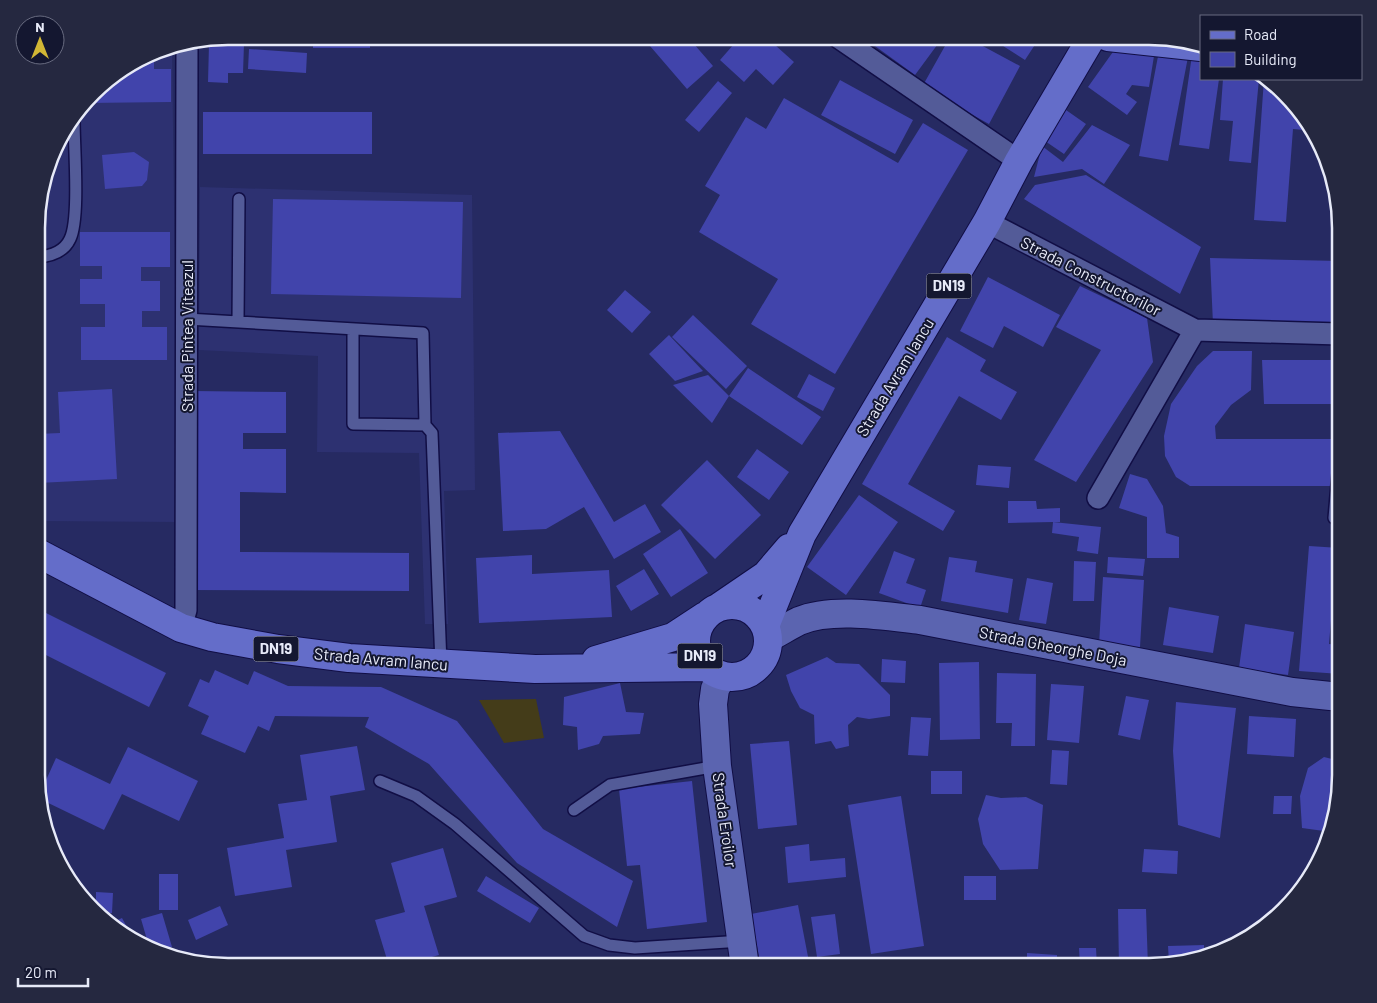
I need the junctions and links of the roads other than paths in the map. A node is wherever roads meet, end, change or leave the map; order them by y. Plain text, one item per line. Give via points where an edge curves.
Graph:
1 (851, 45) edge
2 (1087, 45) edge
3 (187, 50) edge
4 (74, 129) edge
5 (1019, 161) junction
6 (240, 199) dead end
7 (987, 222) junction
8 (45, 255) edge
9 (187, 319) junction
10 (238, 322) junction
11 (353, 329) junction
12 (1195, 330) junction
13 (1332, 334) edge
14 (425, 425) junction
15 (1098, 498) dead end
16 (802, 534) junction
17 (45, 556) edge
18 (712, 612) junction
19 (181, 628) junction
20 (767, 632) junction
21 (442, 664) junction
22 (535, 668) junction
23 (715, 671) junction
24 (1332, 696) edge
25 (717, 766) junction
26 (380, 781) dead end
27 (574, 810) dead end
28 (744, 954) edge

1 - 5 street
2 - 5 main road, Strada Avram Iancu / DN19
3 - 9 street, Strada Pintea Viteazul
4 - 8 lane via 75,222 70,240 61,251
5 - 7 main road, Strada Avram Iancu / DN19
6 - 10 lane
7 - 12 street, Strada Constructorilor
7 - 16 main road, Strada Avram Iancu / DN19
9 - 10 lane
9 - 19 street, Strada Pintea Viteazul via 186,610
10 - 11 lane
11 - 14 lane via 423,333
11 - 14 lane via 353,424
12 - 13 street, Strada Constructorilor
12 - 15 street
14 - 21 lane via 432,434
16 - 18 main road, Strada Avram Iancu / DN19 via 766,575
16 - 20 main road, Strada Avram Iancu / DN19
17 - 19 main road, Strada Avram Iancu / DN19
18 - 20 main road via 738,605 754,612
18 - 22 main road, Strada Avram Iancu / DN19 via 673,637 601,659
18 - 23 main road, DN19 via 697,632 697,649
19 - 21 main road, Strada Avram Iancu / DN19 via 278,649
20 - 23 main road, DN19 via 763,659 754,670 735,677
20 - 24 main road, Strada Gheorghe Doja via 830,615 878,615 920,620 1292,692
21 - 22 main road, Strada Avram Iancu / DN19
22 - 23 main road, Strada Avram Iancu / DN19
23 - 25 main road, Strada Eroilor via 713,704
25 - 27 lane via 610,786
25 - 28 main road, Strada Eroilor
26 - 28 lane via 416,796 455,824 584,936 609,945 634,948

